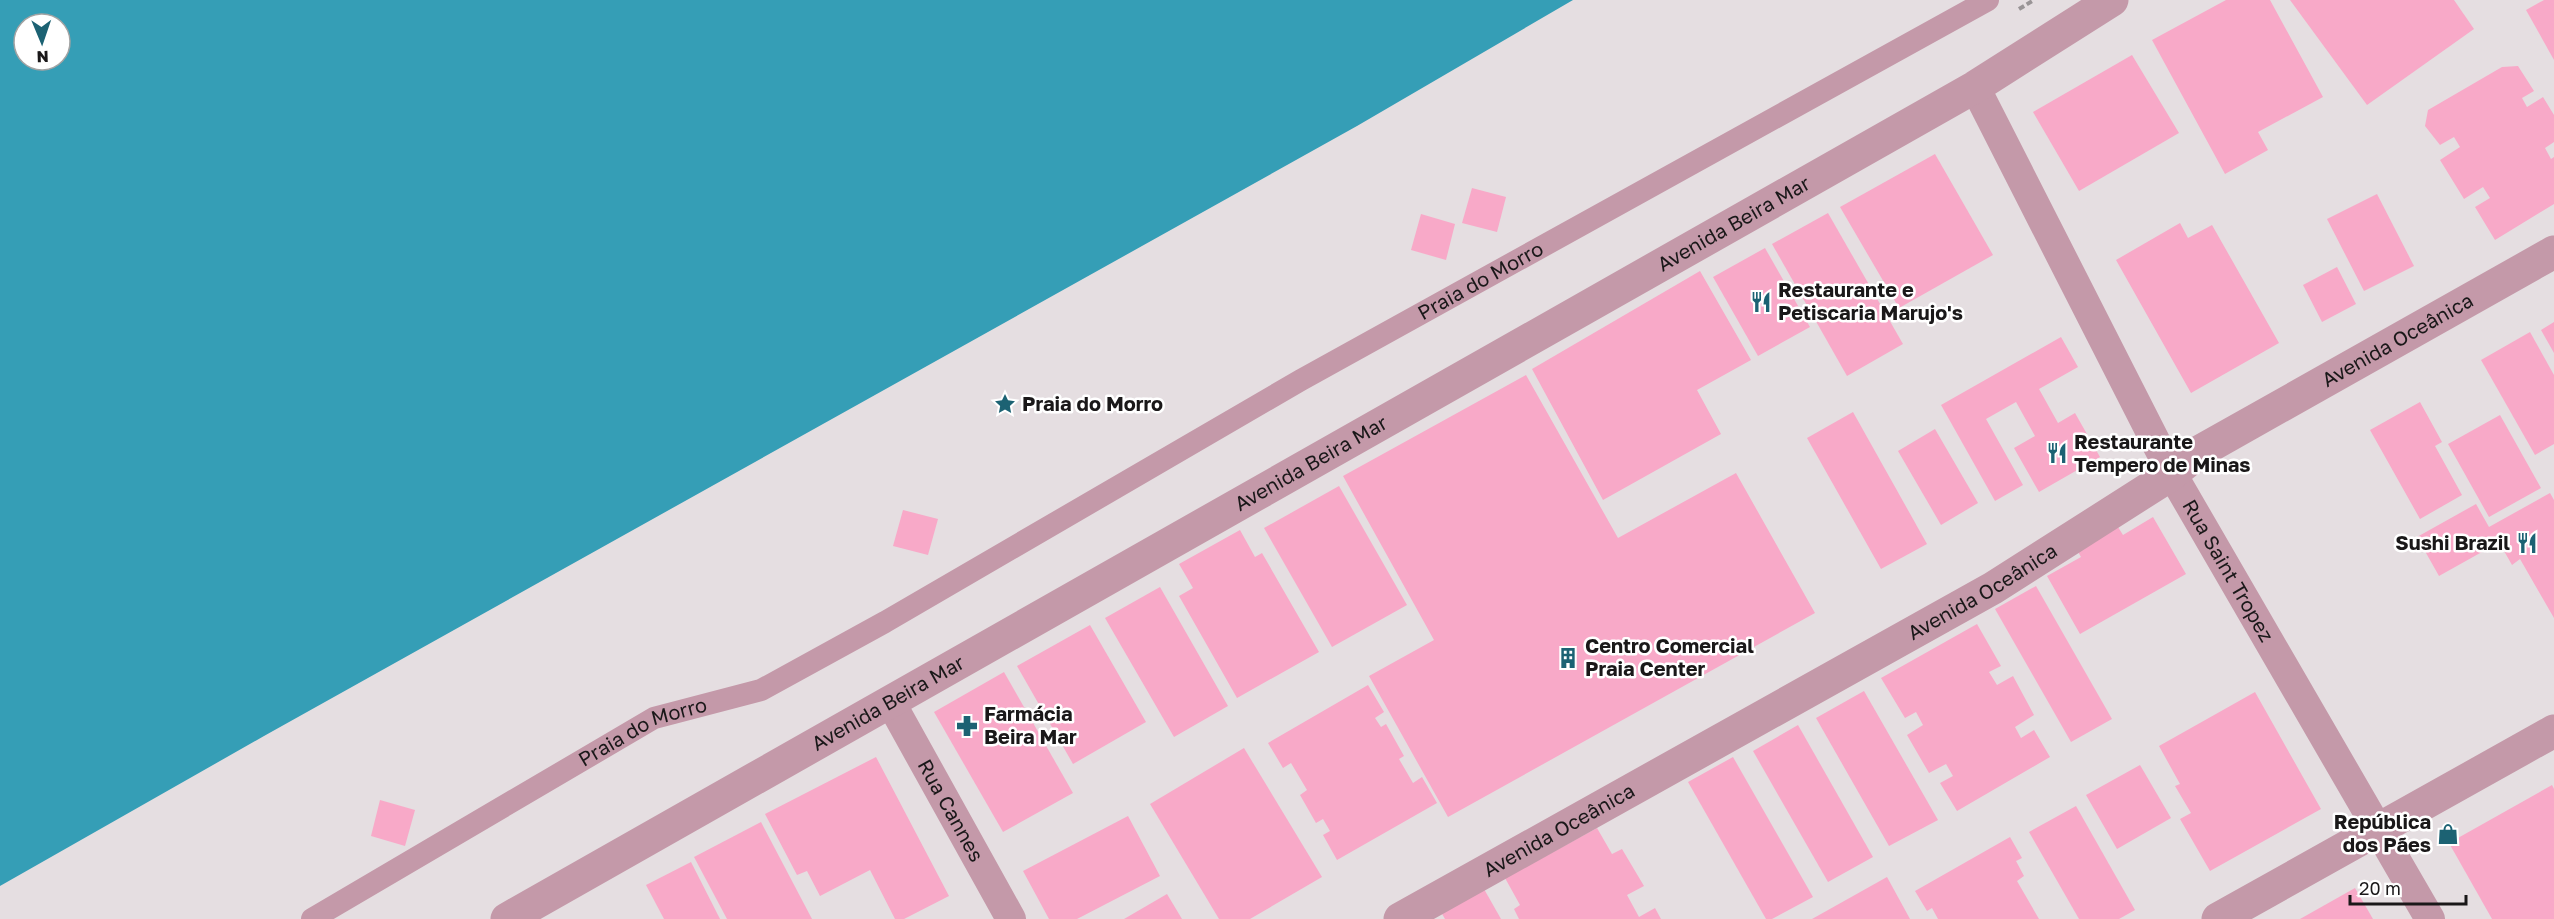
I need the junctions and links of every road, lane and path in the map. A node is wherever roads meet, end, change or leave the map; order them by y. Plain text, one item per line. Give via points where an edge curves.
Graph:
1 (1988, 0) edge
2 (2112, 0) edge
3 (1975, 87) junction
4 (2554, 252) edge
5 (2172, 474) junction
6 (891, 703) junction
7 (2554, 730) edge
8 (2379, 828) junction
9 (312, 919) edge
10 (507, 919) edge
11 (1011, 919) edge
12 (1400, 919) edge
13 (2218, 919) edge
14 (2430, 919) edge

1 - 9 street, Praia do Morro via 1301,380 874,628 760,690 654,718
2 - 3 street, Avenida Beira Mar
3 - 5 street, Rua Saint Tropez
3 - 6 street, Avenida Beira Mar
4 - 5 street, Avenida Oceânica via 2199,452
5 - 8 street, Rua Saint Tropez
5 - 12 street, Avenida Oceânica via 1993,588
6 - 10 street, Avenida Beira Mar
6 - 11 street, Rua Cannes
7 - 8 street
8 - 13 street
8 - 14 street, Rua Saint Tropez

